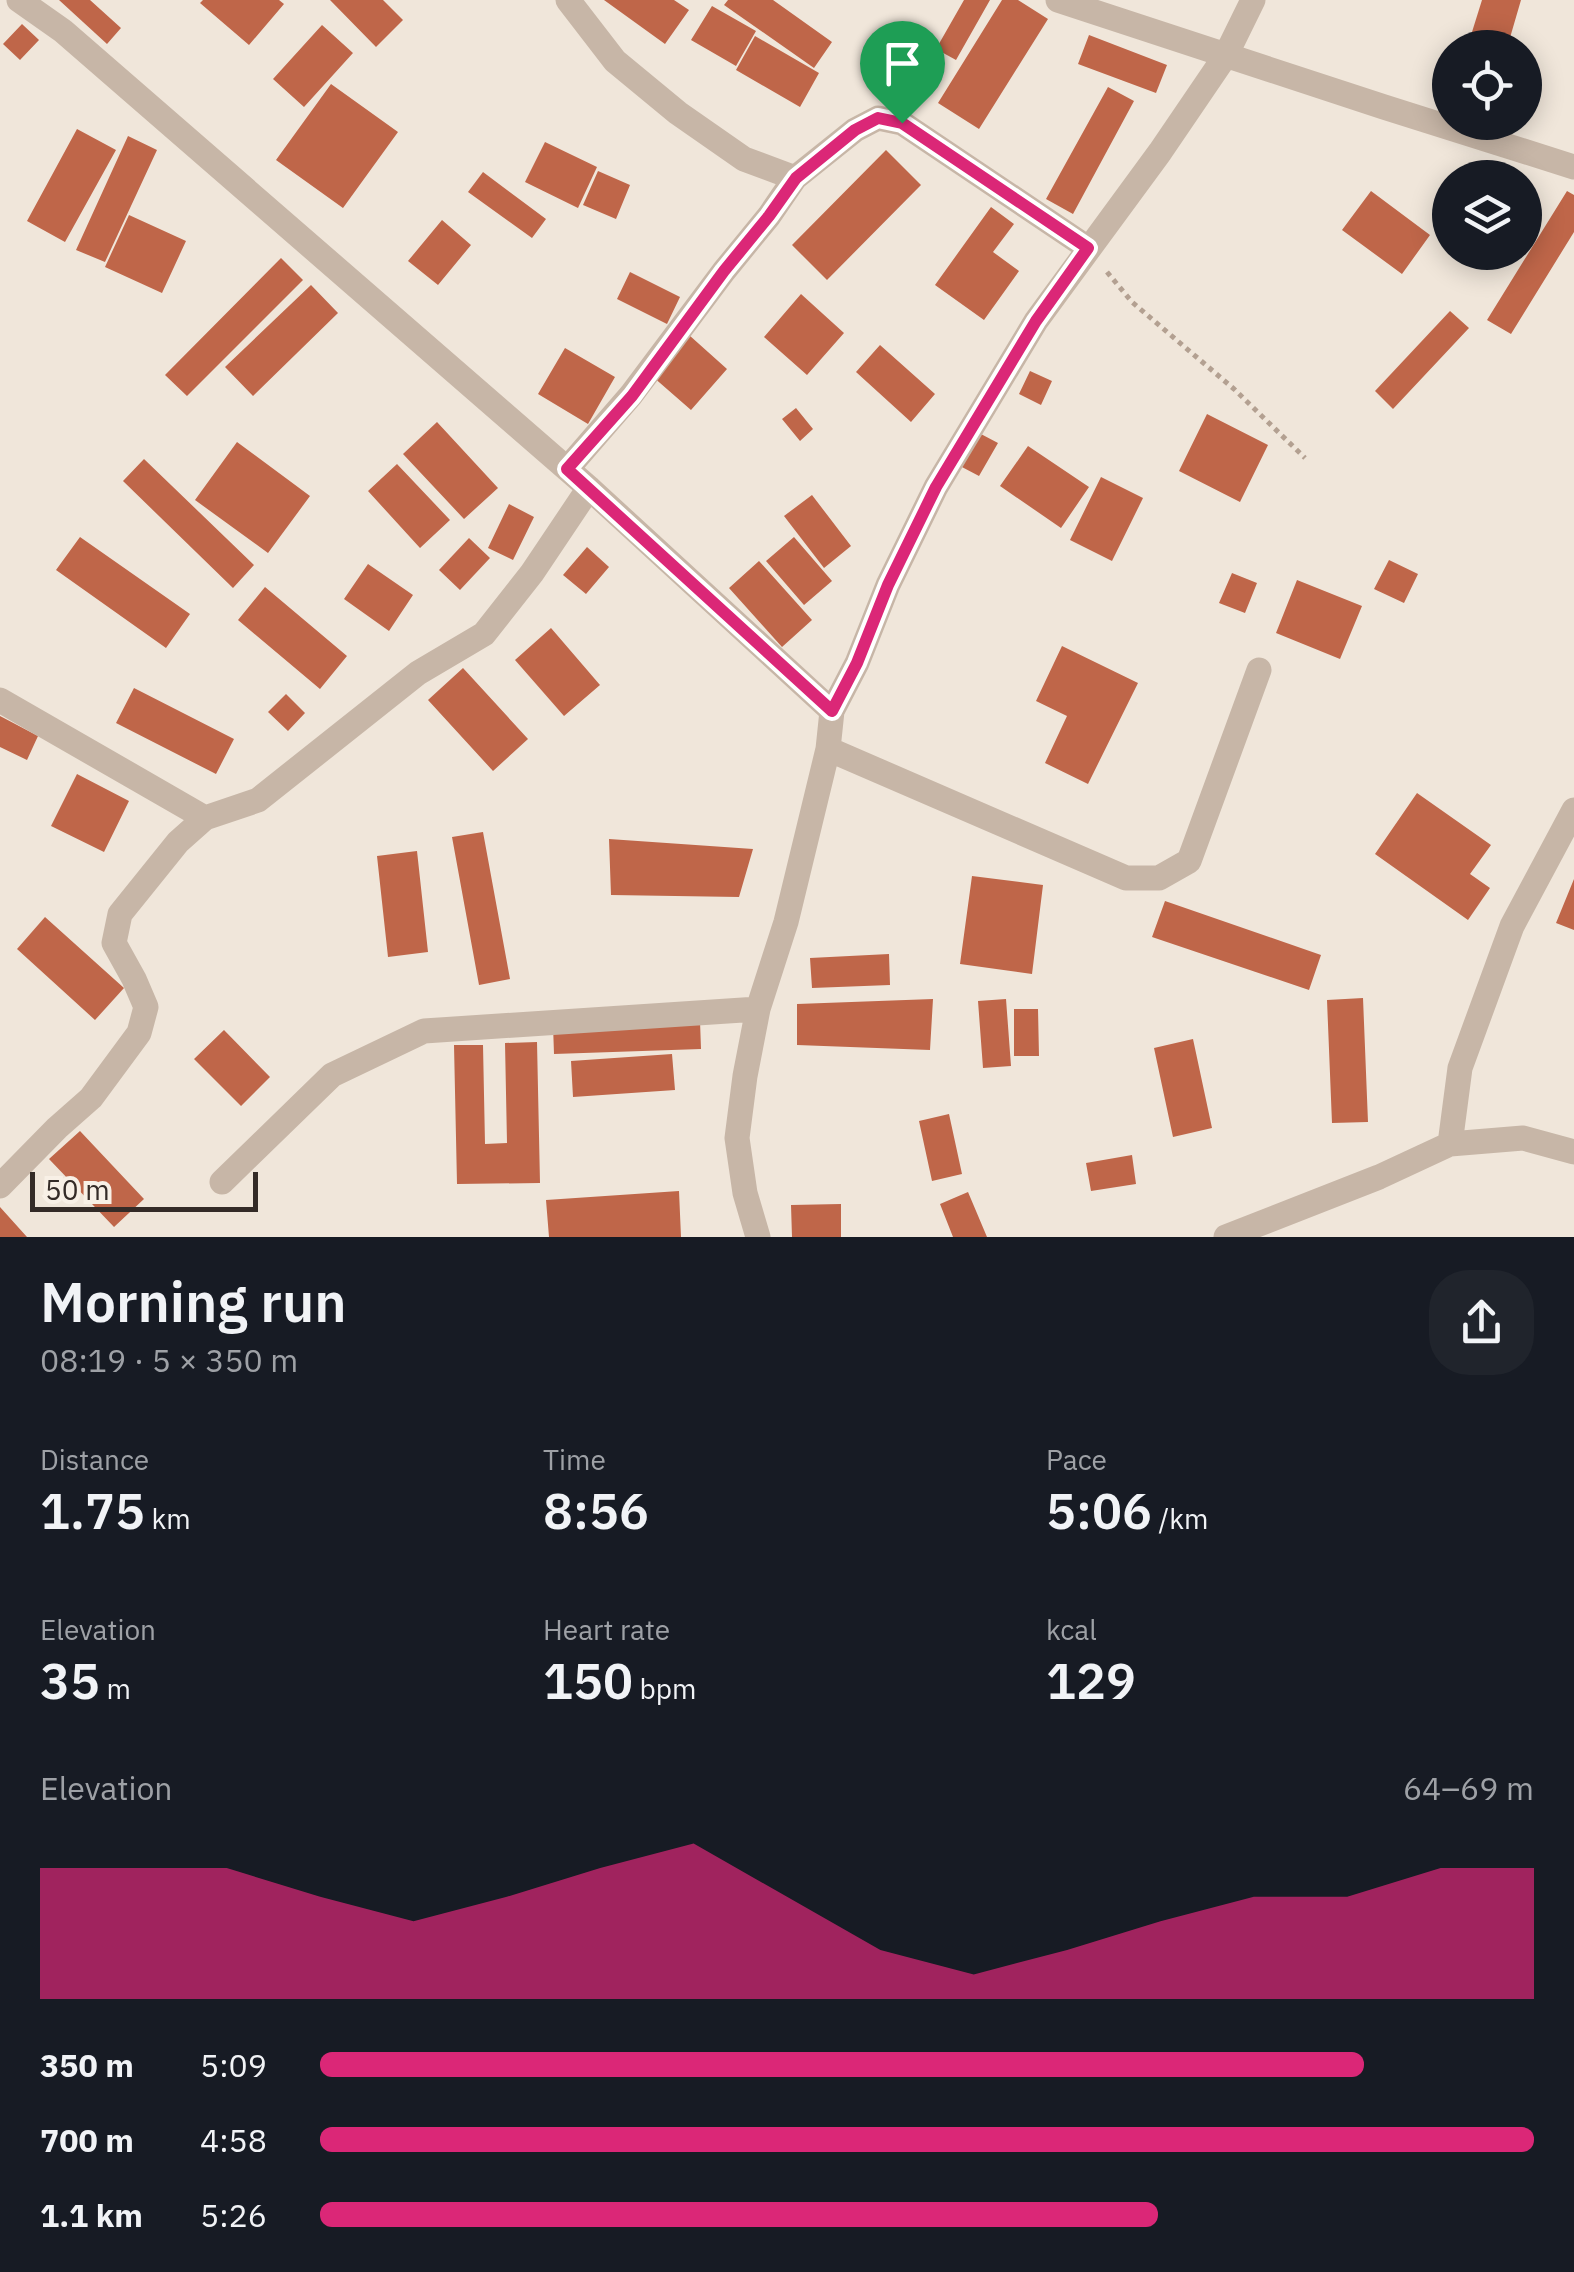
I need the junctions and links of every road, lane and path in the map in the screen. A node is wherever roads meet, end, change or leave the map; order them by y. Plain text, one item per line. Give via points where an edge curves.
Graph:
1 (19, 0) edge
2 (568, 0) edge
3 (1058, 0) edge
4 (1253, 0) edge
5 (1226, 55) junction
6 (1574, 167) edge
7 (796, 178) junction
8 (1088, 248) junction
9 (1305, 458) dead end
10 (567, 469) junction
11 (589, 488) junction
12 (1259, 670) dead end
13 (0, 700) edge
14 (832, 711) junction
15 (828, 749) junction
16 (1574, 810) edge
17 (205, 818) junction
18 (758, 1009) junction
19 (1450, 1144) junction
20 (1574, 1152) edge
21 (222, 1182) dead end
22 (0, 1186) edge
23 (758, 1237) edge
24 (1226, 1237) edge

1 - 10 street via 64,30
2 - 7 street via 616,61 678,113 744,159
3 - 5 street
4 - 5 street
5 - 6 street
5 - 8 street
7 - 8 street via 866,124 878,118 902,123
7 - 10 street via 632,396
8 - 9 path via 1132,302
8 - 14 street via 936,487
10 - 11 street
11 - 14 street
11 - 17 street via 484,634 418,673 258,800
12 - 15 street via 1189,862 1160,878 1126,878
13 - 17 street
14 - 15 street
15 - 18 street
16 - 19 street via 1512,926 1460,1068
17 - 22 street via 120,914 114,943 146,1007 139,1033 91,1098
18 - 21 street via 424,1031 332,1075
18 - 23 street via 737,1138
19 - 20 street via 1523,1138
19 - 24 street

